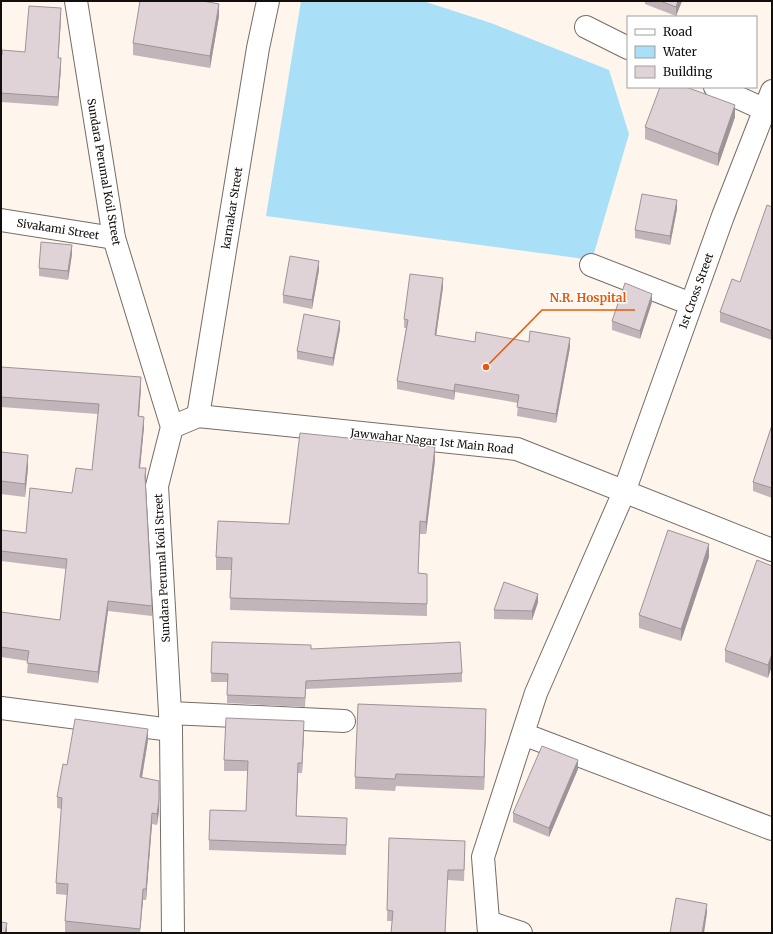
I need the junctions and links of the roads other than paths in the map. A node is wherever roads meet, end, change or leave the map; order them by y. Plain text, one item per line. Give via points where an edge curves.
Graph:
1 (76, 1) edge
2 (268, 1) edge
3 (586, 27) dead end
4 (627, 48) edge
5 (718, 88) edge
6 (770, 104) edge
7 (1, 220) edge
8 (114, 238) junction
9 (591, 265) dead end
10 (691, 304) junction
11 (198, 416) junction
12 (172, 427) junction
13 (624, 492) junction
14 (772, 550) edge
15 (1, 708) edge
16 (344, 721) dead end
17 (170, 722) junction
18 (523, 734) junction
19 (772, 829) edge
20 (488, 927) edge
21 (172, 933) edge
22 (521, 933) edge

1 - 8 street, Sundara Perumal Koil Street
2 - 11 street, karnakar Street
3 - 4 street
5 - 6 street
6 - 10 street, 1st Cross Street
7 - 8 street, Sivakami Street
8 - 12 street, Sundara Perumal Koil Street
9 - 10 street
10 - 13 street, 1st Cross Street
11 - 12 street, Jawwahar Nagar 1st Main Road
11 - 13 street, Jawwahar Nagar 1st Main Road via 517,449
12 - 17 street, Sundara Perumal Koil Street via 157,486
13 - 14 street, Jawwahar Nagar 1st Main Road
13 - 18 street, 1st Cross Street via 536,693
15 - 17 street
16 - 17 street
17 - 21 street, Sundara Perumal Koil Street
18 - 19 street
18 - 20 street, 1st Cross Street via 483,857
20 - 22 street

